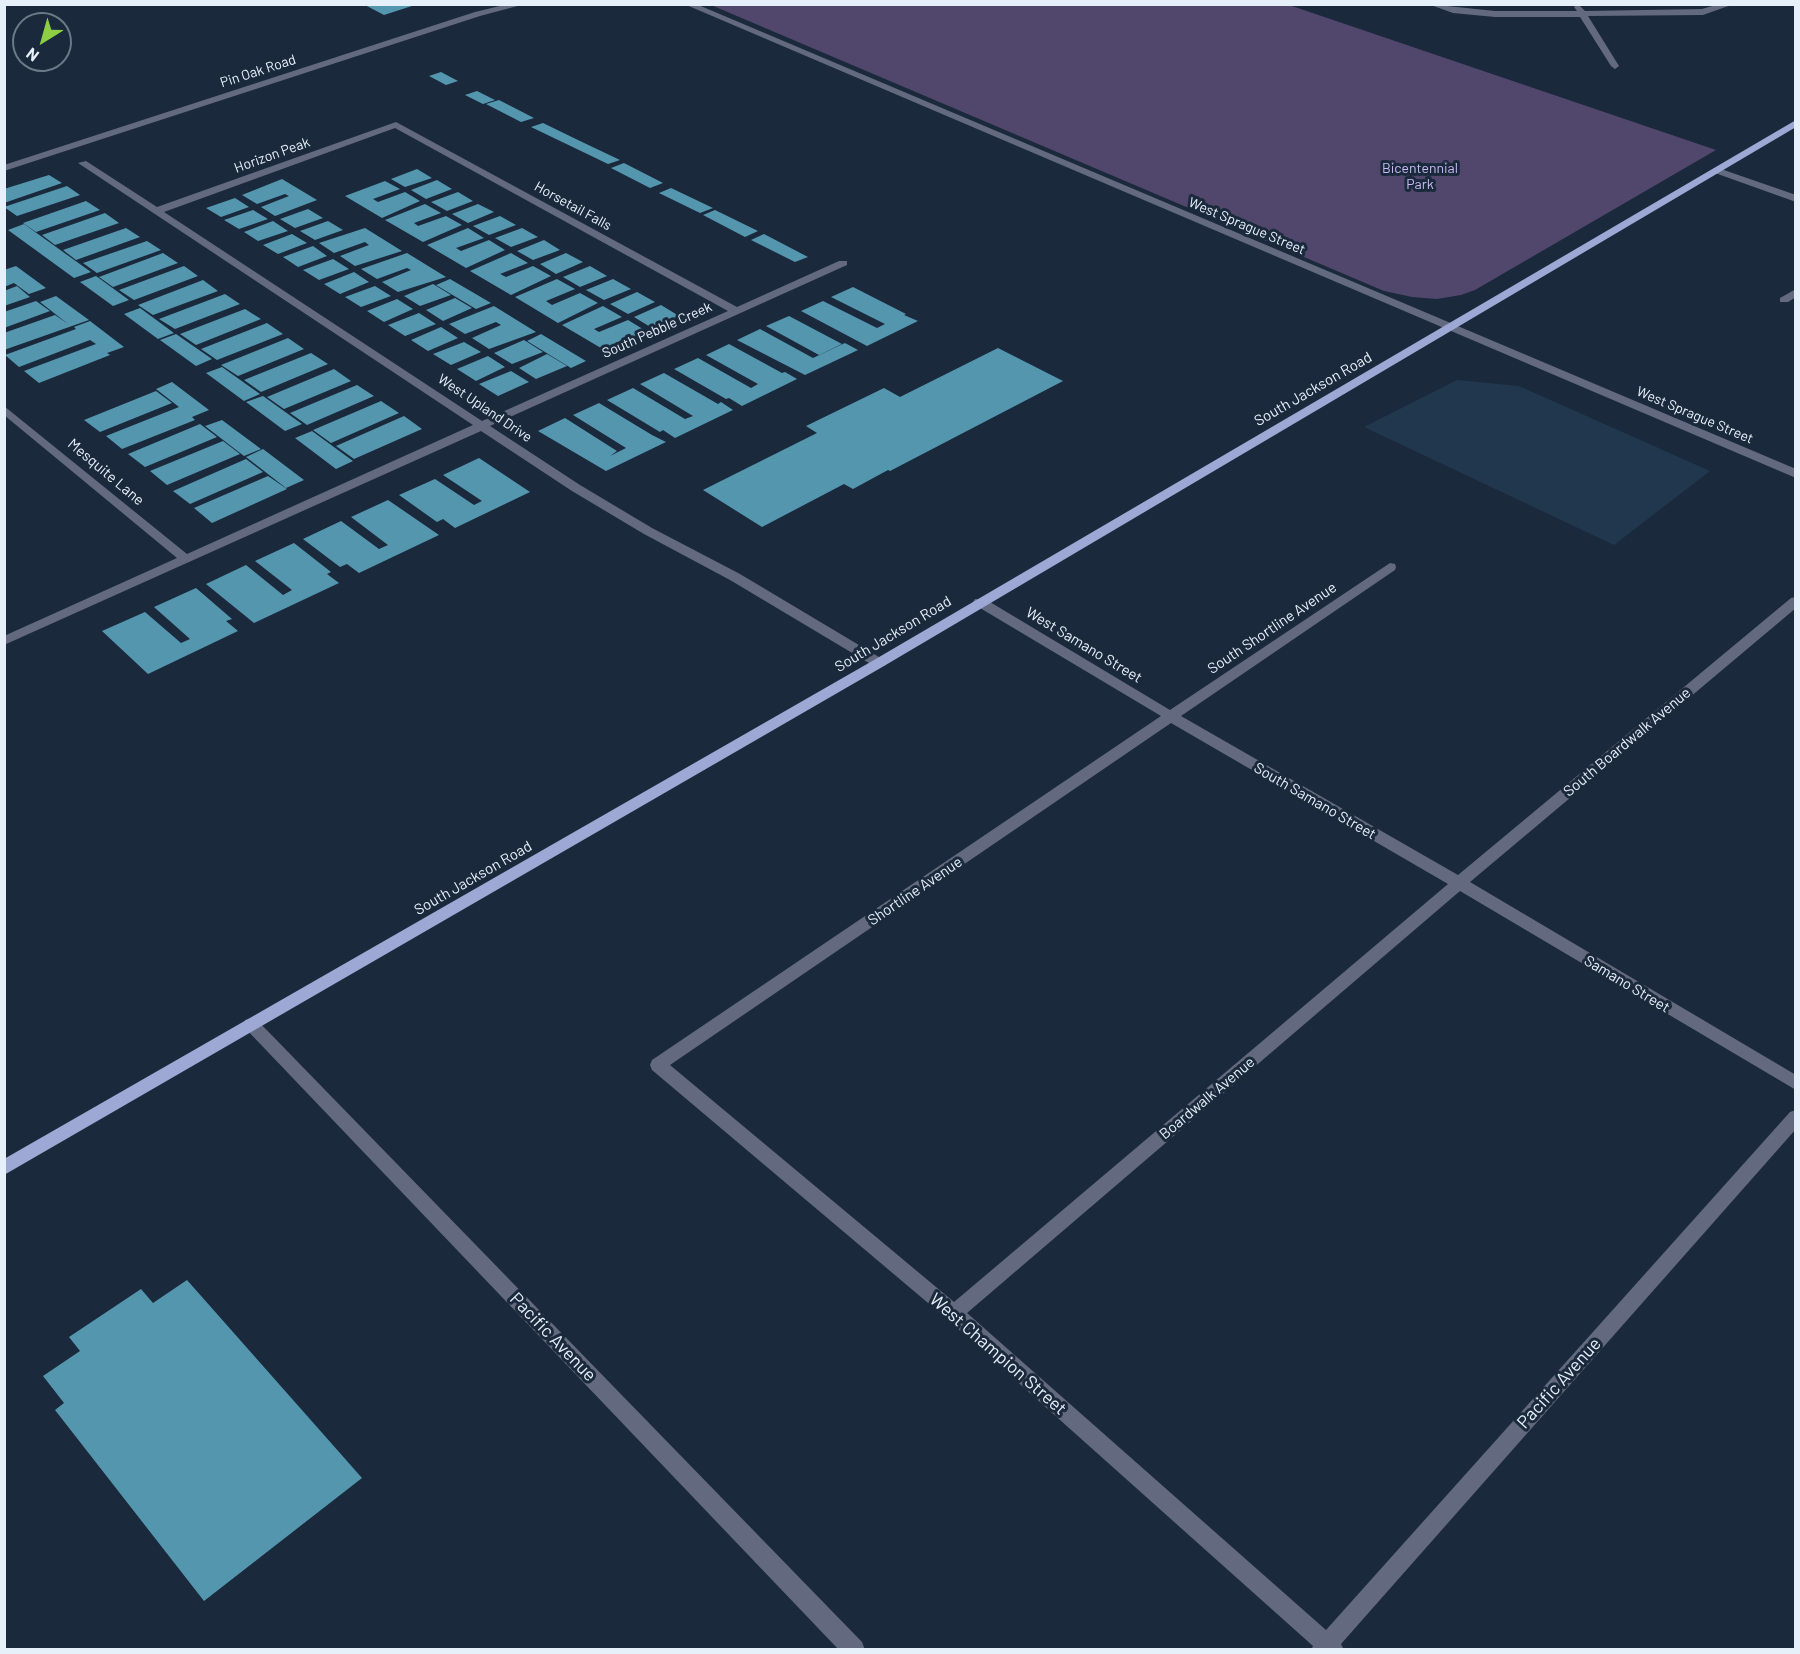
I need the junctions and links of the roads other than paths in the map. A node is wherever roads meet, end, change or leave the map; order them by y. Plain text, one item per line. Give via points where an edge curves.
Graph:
1 (521, 4) edge
2 (688, 4) edge
3 (1432, 4) edge
4 (1576, 4) edge
5 (1730, 4) edge
6 (496, 7) edge
7 (1583, 14) junction
8 (1615, 66) dead end
9 (1796, 123) edge
10 (396, 125) joint
11 (83, 163) dead end
12 (4, 168) edge
13 (1718, 171) junction
14 (1796, 199) edge
15 (156, 211) junction
16 (843, 263) dead end
17 (1796, 292) edge
18 (1784, 300) dead end
19 (737, 311) junction
20 (1450, 328) junction
21 (4, 409) edge
22 (484, 425) junction
23 (1796, 474) edge
24 (186, 559) junction
25 (1390, 567) dead end
26 (1796, 601) edge
27 (980, 602) junction
28 (4, 641) edge
29 (879, 663) junction
30 (1172, 717) junction
31 (1460, 883) junction
32 (251, 1024) junction
33 (658, 1065) joint
34 (1796, 1084) edge
35 (1796, 1117) edge
36 (4, 1168) edge
37 (954, 1314) junction
38 (1327, 1648) edge
39 (854, 1650) edge

1 - 6 street, Pin Oak Road
2 - 20 street, West Sprague Street
3 - 7 street via 1495,14
4 - 7 street
5 - 7 street via 1703,12
6 - 12 street, Pin Oak Road
7 - 8 street
9 - 13 main road, South Jackson Road
10 - 15 street, Horizon Peak
10 - 19 street, Horsetail Falls
11 - 15 street, West Upland Drive
13 - 14 street
13 - 20 main road, South Jackson Road
15 - 22 street, West Upland Drive
16 - 19 street, South Pebble Creek
17 - 18 street
19 - 22 street, South Pebble Creek
20 - 23 street, West Sprague Street
20 - 27 main road, South Jackson Road
21 - 24 street, Mesquite Lane
22 - 24 street, South Pebble Creek
22 - 29 street, West Upland Drive via 618,513
24 - 28 street, South Pebble Creek
25 - 30 street, South Shortline Avenue
26 - 31 street, South Boardwalk Avenue
27 - 29 main road, South Jackson Road
27 - 30 street, West Samano Street
29 - 32 main road, South Jackson Road
30 - 31 street, South Samano Street
30 - 33 street, Shortline Avenue
31 - 34 street, Samano Street
31 - 37 street, Boardwalk Avenue
32 - 36 main road, South Jackson Road
32 - 39 street, Pacific Avenue
33 - 37 street, West Champion Street
35 - 38 street, Pacific Avenue
37 - 38 street, West Champion Street

